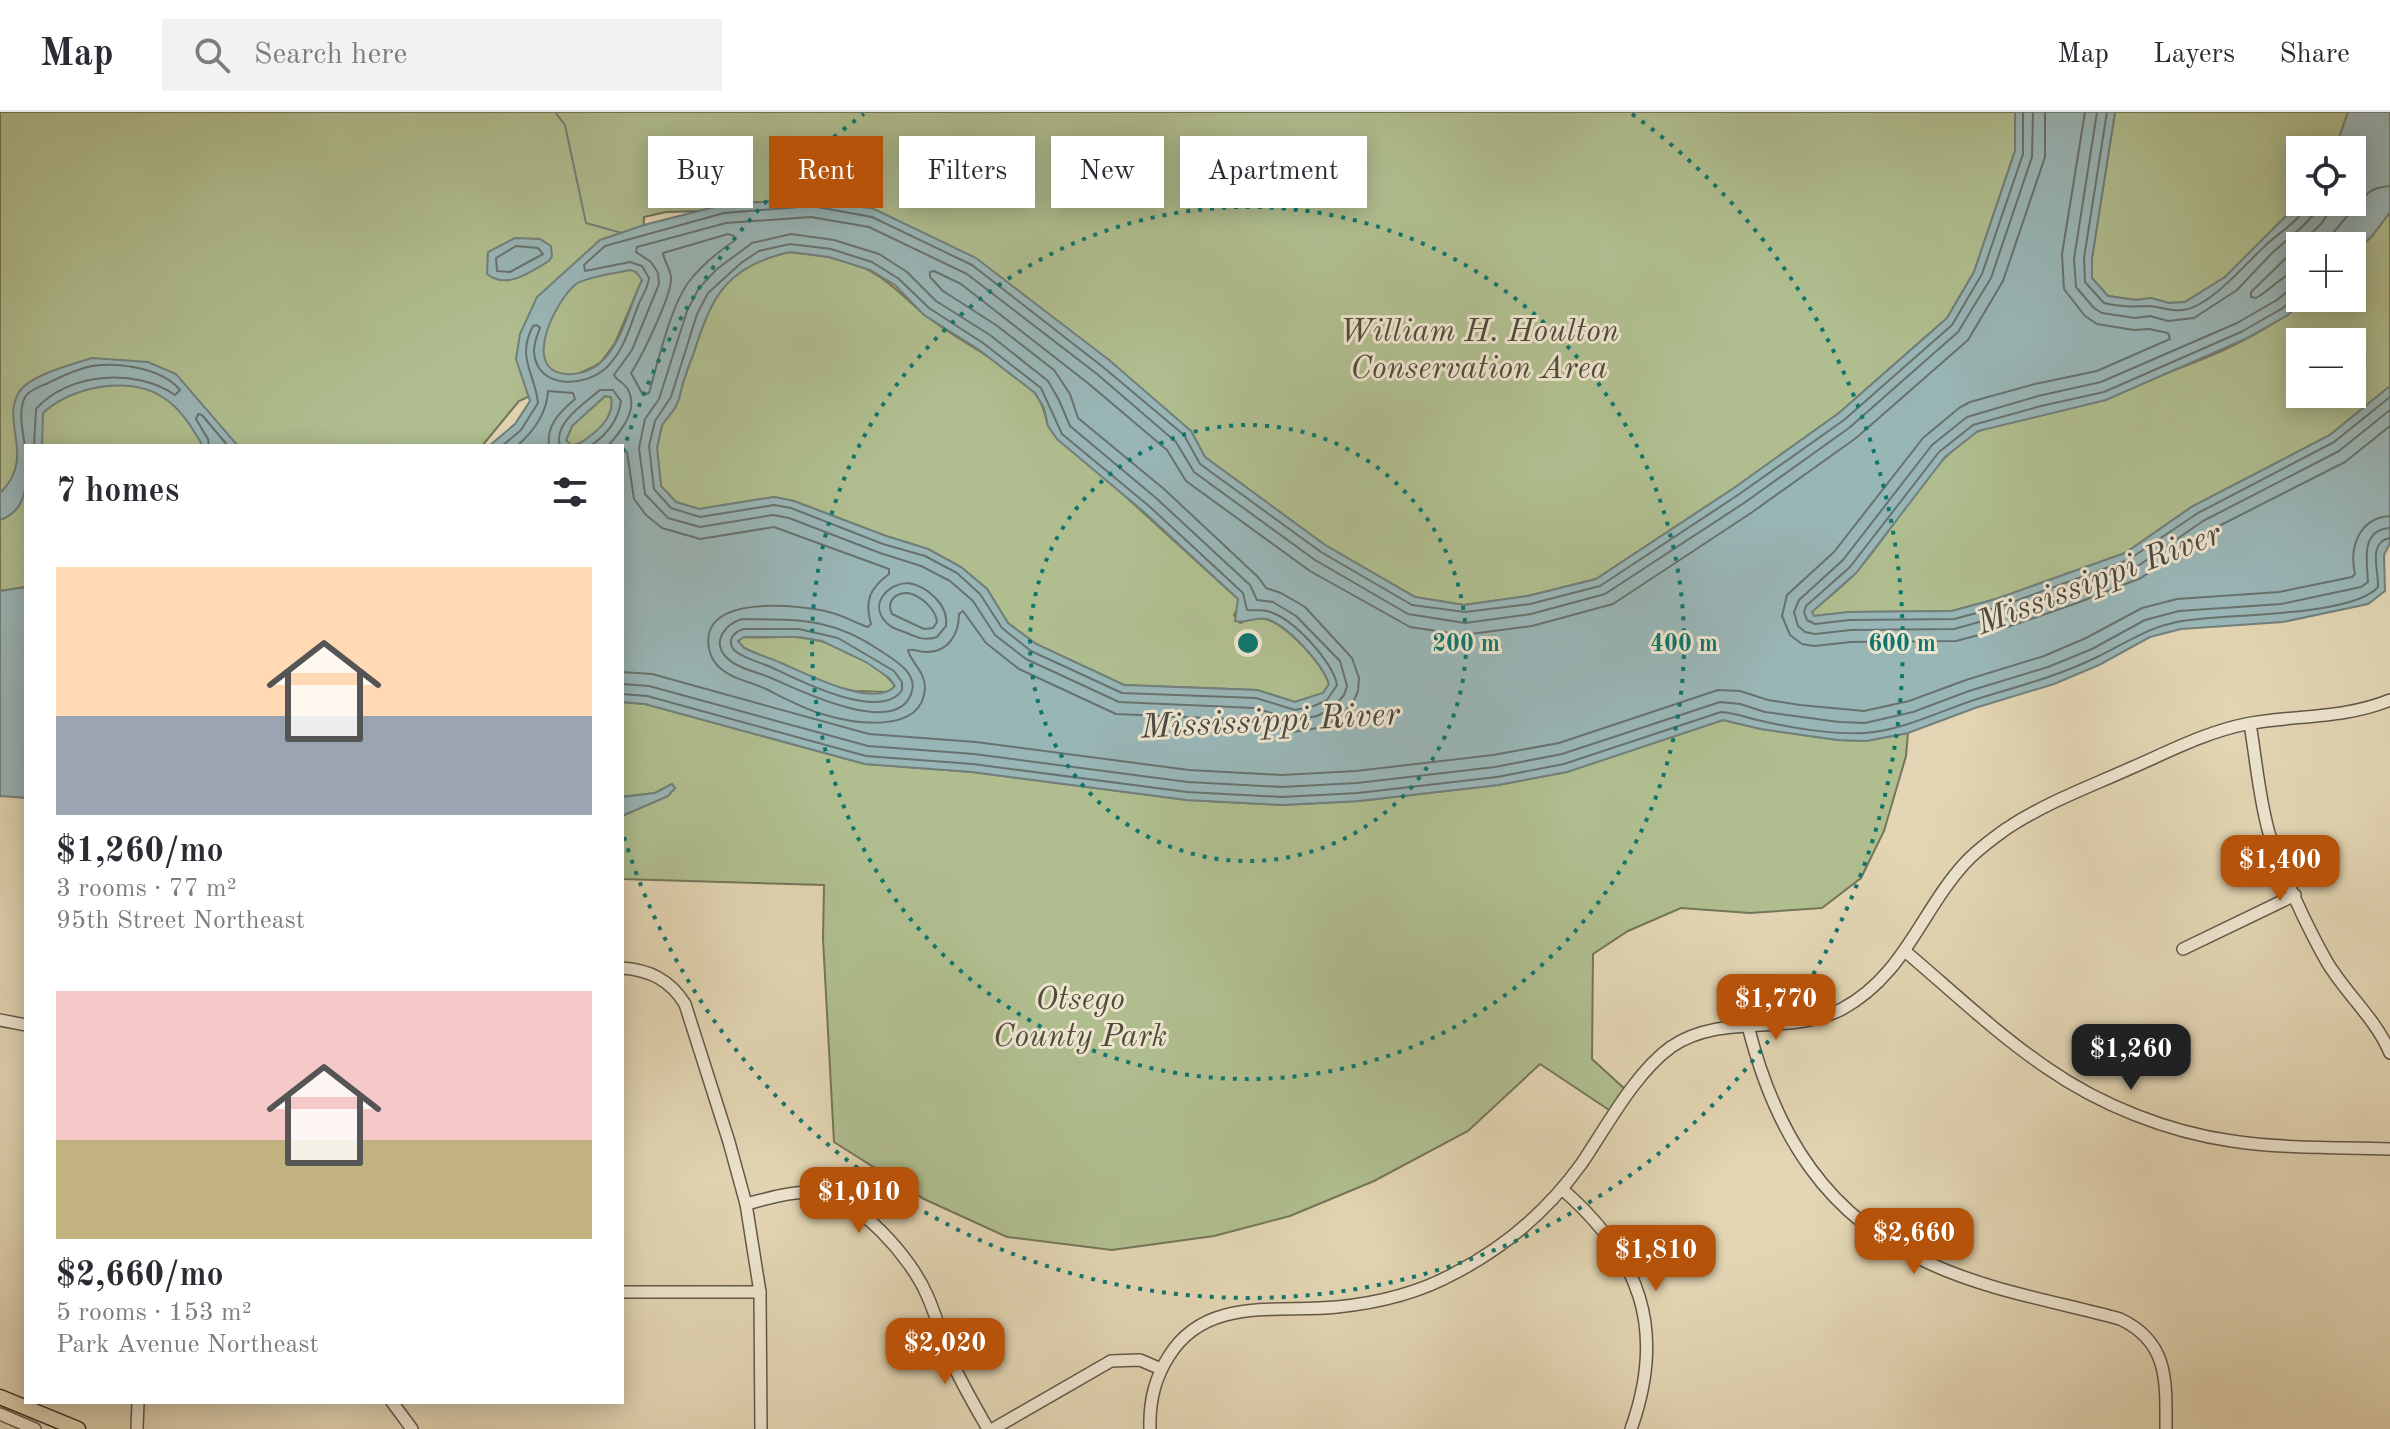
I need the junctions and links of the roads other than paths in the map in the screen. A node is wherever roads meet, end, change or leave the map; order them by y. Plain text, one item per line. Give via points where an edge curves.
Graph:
1 (2390, 700) edge
2 (2250, 724) junction
3 (2295, 895) junction
4 (2183, 949) dead end
5 (1906, 952) junction
6 (624, 968) edge
7 (0, 1020) edge
8 (24, 1025) edge
9 (1748, 1026) junction
10 (2390, 1053) edge
11 (2390, 1149) edge
12 (1562, 1189) junction
13 (746, 1204) junction
14 (624, 1292) edge
15 (760, 1292) junction
16 (1161, 1369) junction
17 (0, 1397) edge
18 (138, 1404) edge
19 (393, 1404) edge
20 (0, 1414) edge
21 (35, 1429) edge
22 (78, 1429) edge
23 (137, 1429) edge
24 (412, 1429) edge
25 (761, 1429) edge
26 (991, 1429) edge
27 (1150, 1429) edge
28 (1631, 1429) edge
29 (2166, 1429) edge

1 - 2 street via 2327,716
2 - 3 street via 2269,832
2 - 5 street via 2202,738 2018,821 1966,862
3 - 4 street
3 - 10 street via 2330,967
5 - 9 street via 1864,993 1831,1014
5 - 11 street via 2047,1068 2152,1121 2240,1142
6 - 13 street via 646,971 674,987 685,1004
7 - 8 street
9 - 12 street via 1697,1033 1656,1060
9 - 29 street via 1768,1093 1789,1138 1817,1177 1858,1218 1934,1266 2132,1325 2152,1342 2163,1367
12 - 16 street via 1512,1237 1452,1275 1370,1303 1214,1317 1182,1338
12 - 28 street via 1605,1230 1638,1291 1646,1368
13 - 15 street
13 - 26 street via 805,1192 831,1196 864,1216 909,1263 927,1293 953,1363
14 - 15 street
15 - 25 street
16 - 26 street via 1140,1360 1111,1361
16 - 27 street via 1151,1398
17 - 22 main road
18 - 23 street
19 - 24 street
20 - 21 street

